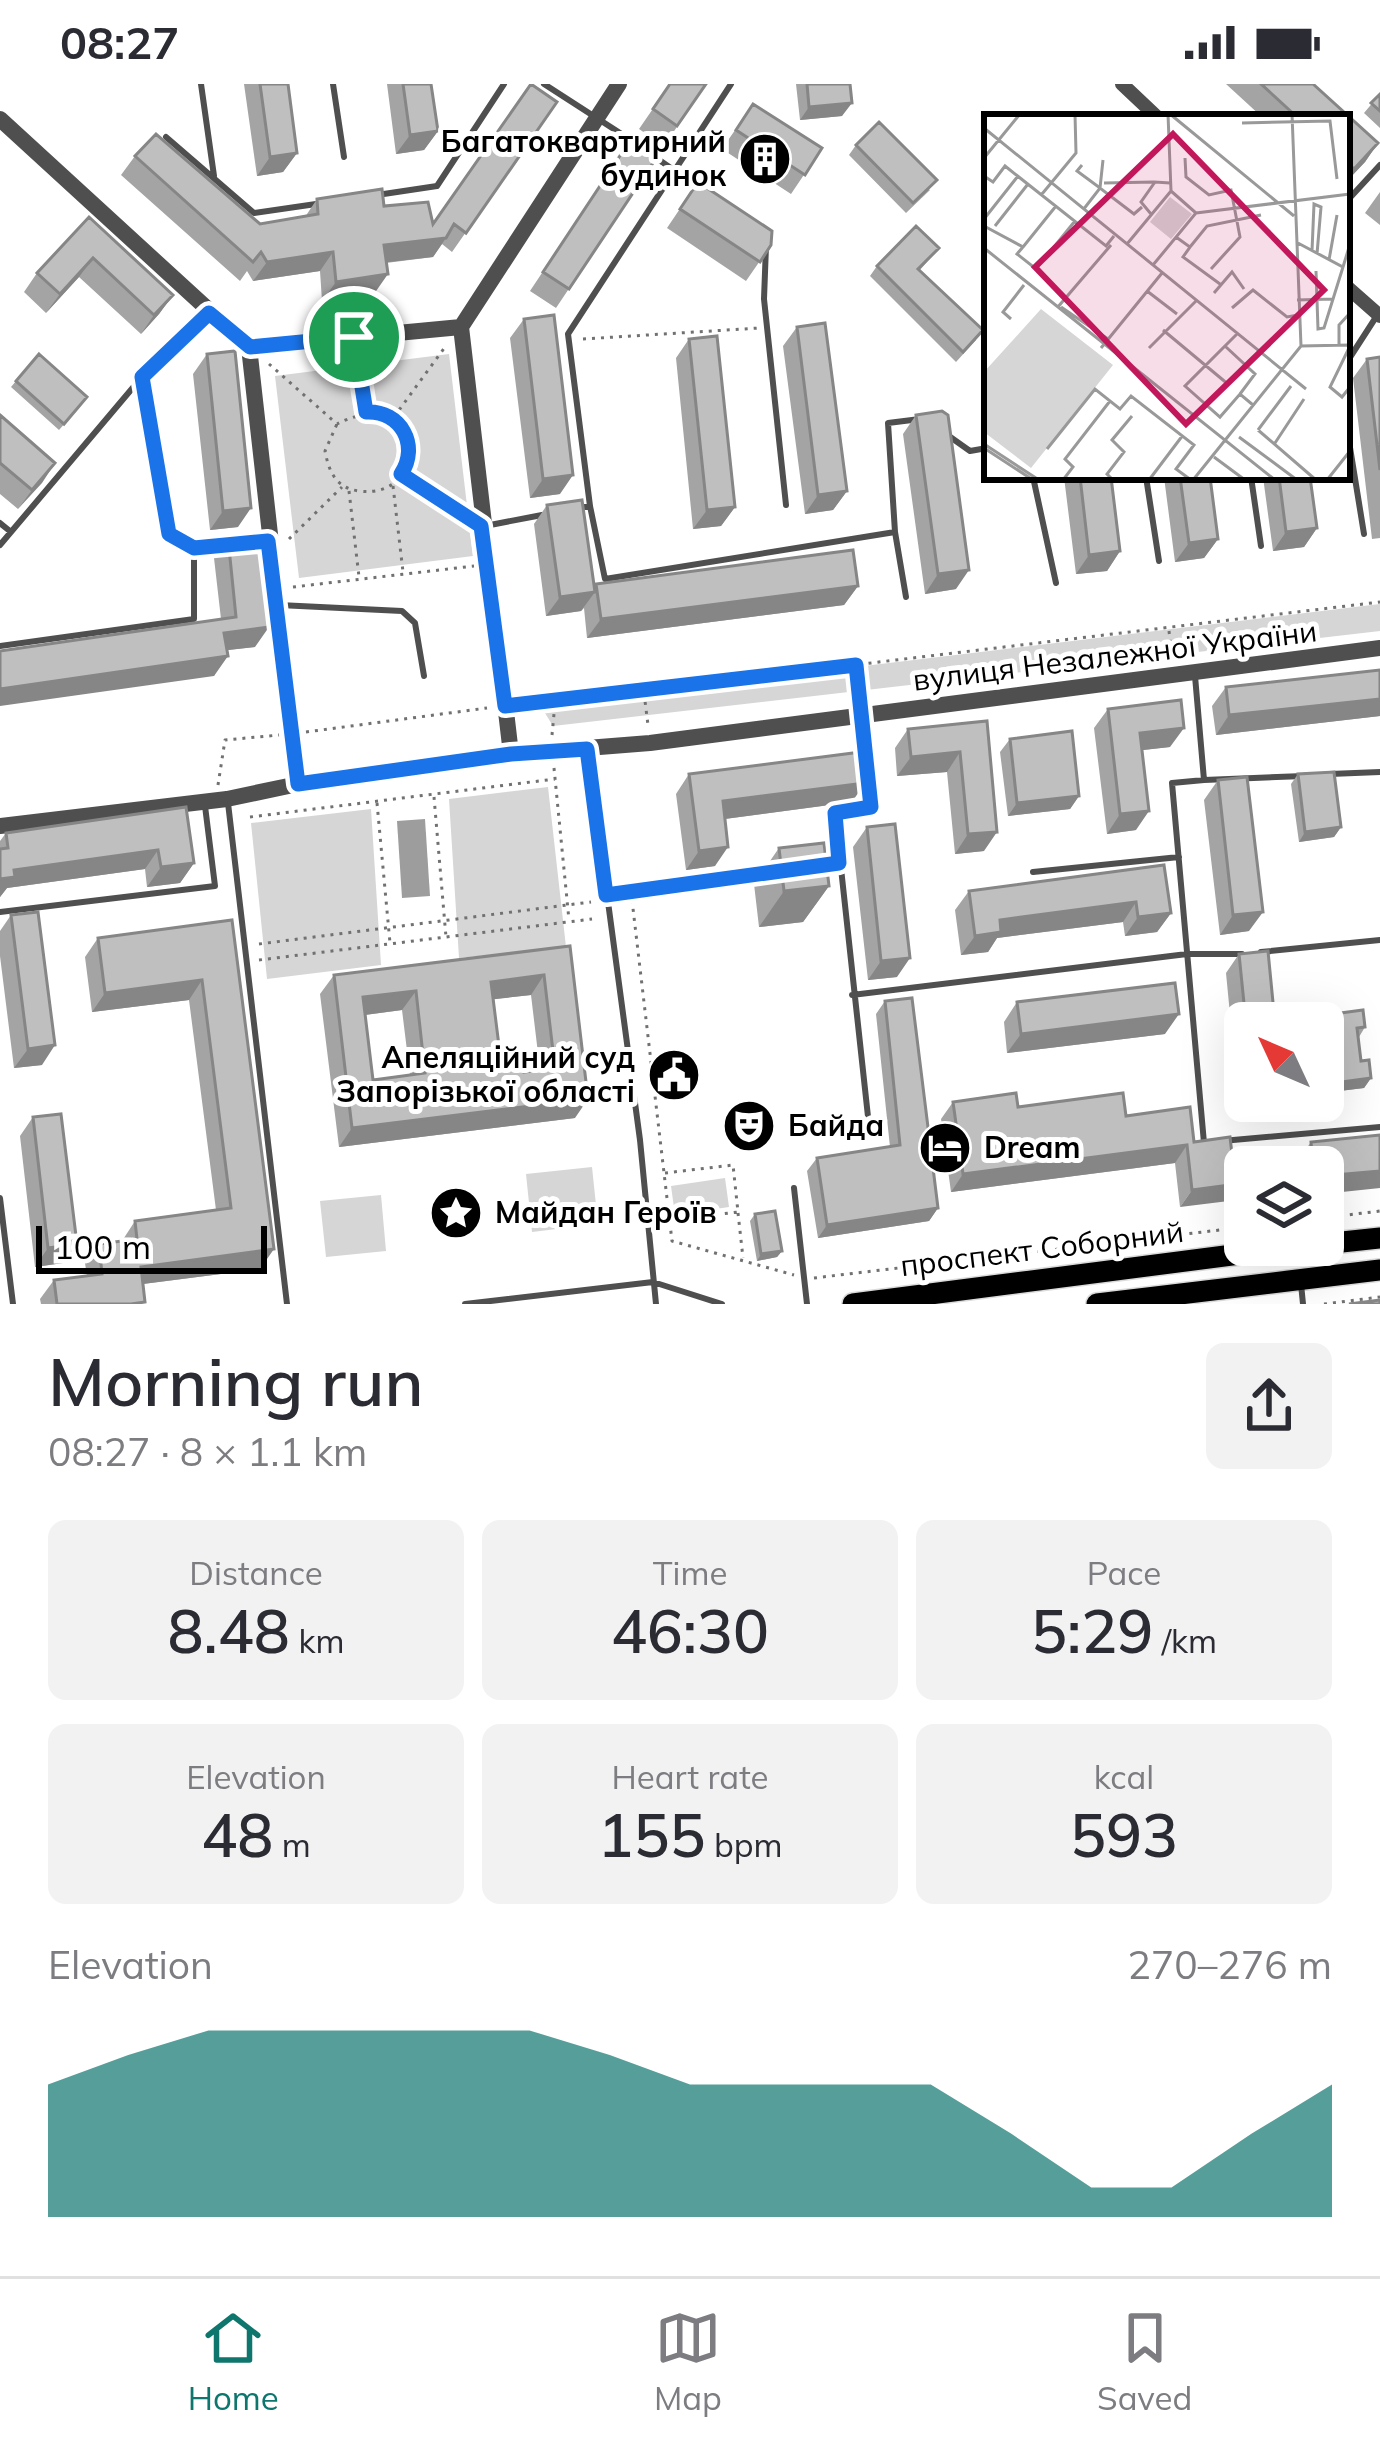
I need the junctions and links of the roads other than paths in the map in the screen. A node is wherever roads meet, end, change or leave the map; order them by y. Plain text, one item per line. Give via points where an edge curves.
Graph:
1 (202, 84) edge
2 (333, 84) edge
3 (504, 84) edge
4 (544, 84) edge
5 (619, 84) edge
6 (731, 84) edge
7 (1122, 84) edge
8 (1154, 114) edge
9 (596, 116) junction
10 (0, 119) edge
11 (166, 136) edge
12 (344, 157) dead end
13 (1380, 165) edge
14 (675, 170) junction
15 (215, 179) junction
16 (368, 196) edge
17 (711, 196) edge
18 (1350, 198) edge
19 (322, 203) edge
20 (766, 235) edge
21 (1350, 290) edge
22 (209, 313) junction
23 (1379, 315) edge
24 (461, 326) junction
25 (250, 347) junction
26 (1350, 358) edge
27 (142, 377) junction
28 (926, 418) edge
29 (940, 429) edge
30 (1350, 448) edge
31 (984, 449) edge
32 (1034, 480) edge
33 (1146, 480) edge
34 (1251, 480) edge
35 (786, 505) dead end
36 (590, 506) junction
37 (568, 510) edge
38 (547, 514) edge
39 (0, 523) edge
40 (481, 526) junction
41 (11, 532) junction
42 (895, 532) junction
43 (1364, 534) dead end
44 (0, 545) edge
45 (231, 545) edge
46 (1261, 546) dead end
47 (194, 548) junction
48 (1159, 561) dead end
49 (1056, 583) dead end
50 (906, 596) dead end
51 (274, 597) junction
52 (0, 646) edge
53 (1380, 648) edge
54 (1195, 673) junction
55 (424, 676) dead end
56 (864, 715) junction
57 (587, 749) junction
58 (511, 754) junction
59 (1380, 772) edge
60 (1204, 780) junction
61 (298, 784) junction
62 (227, 799) junction
63 (204, 802) junction
64 (0, 826) edge
65 (1179, 857) junction
66 (839, 863) junction
67 (820, 866) edge
68 (773, 872) dead end
69 (1033, 872) dead end
70 (606, 895) junction
71 (0, 912) edge
72 (1380, 940) edge
73 (1187, 953) junction
74 (852, 995) junction
75 (1380, 1126) edge
76 (870, 1135) dead end
77 (794, 1188) dead end
78 (0, 1198) edge
79 (1380, 1238) edge
80 (1344, 1242) edge
81 (1224, 1256) edge
82 (1380, 1270) edge
83 (1300, 1279) junction
84 (653, 1282) junction
85 (13, 1304) edge
86 (287, 1304) edge
87 (465, 1304) edge
88 (656, 1304) edge
89 (722, 1304) edge
90 (807, 1304) edge
91 (853, 1304) edge
92 (1097, 1304) edge
93 (1303, 1304) edge

1 - 15 lane
2 - 12 lane
3 - 16 lane via 437,186
4 - 9 lane
5 - 9 street
6 - 14 lane
7 - 8 street
9 - 14 lane
9 - 24 street
10 - 22 street
11 - 15 lane
13 - 18 lane
14 - 17 lane
14 - 36 lane via 568,334
15 - 19 lane via 254,213
20 - 35 lane
21 - 23 street
22 - 25 street
22 - 27 lane
23 - 26 lane
24 - 25 street
24 - 40 street
25 - 51 street
27 - 41 lane
27 - 47 lane via 169,534
28 - 42 lane via 888,423
29 - 31 lane via 970,451
30 - 43 lane
32 - 49 lane
33 - 48 lane
34 - 46 lane
36 - 37 lane
36 - 42 lane via 605,579
38 - 40 lane
39 - 41 lane
40 - 58 street
41 - 44 lane
42 - 50 lane
45 - 47 lane
47 - 52 lane via 194,619
51 - 55 lane via 402,611 415,623
51 - 61 street
53 - 54 street, вулиця Незалежної України
54 - 56 street, вулиця Незалежної України
54 - 60 lane
56 - 57 street, вулиця Незалежної України
56 - 66 lane via 871,807 835,813
57 - 58 street, вулиця Незалежної України
57 - 70 lane
58 - 61 street, вулиця Незалежної України
59 - 60 lane
60 - 65 lane via 1172,783
61 - 62 street, вулиця Незалежної України
62 - 63 street, вулиця Незалежної України
62 - 86 lane
63 - 64 street, вулиця Незалежної України
63 - 71 lane via 215,886
65 - 69 lane
65 - 73 lane
66 - 67 lane
66 - 74 lane
68 - 70 lane
70 - 84 lane
72 - 73 lane
73 - 74 lane
73 - 75 lane via 1204,1143
74 - 76 lane
77 - 90 lane
78 - 85 lane
79 - 80 main road
81 - 91 main road, проспект Соборний
82 - 83 main road, проспект Соборний
83 - 92 main road, проспект Соборний
83 - 93 lane
84 - 87 lane
84 - 88 lane
84 - 89 lane

